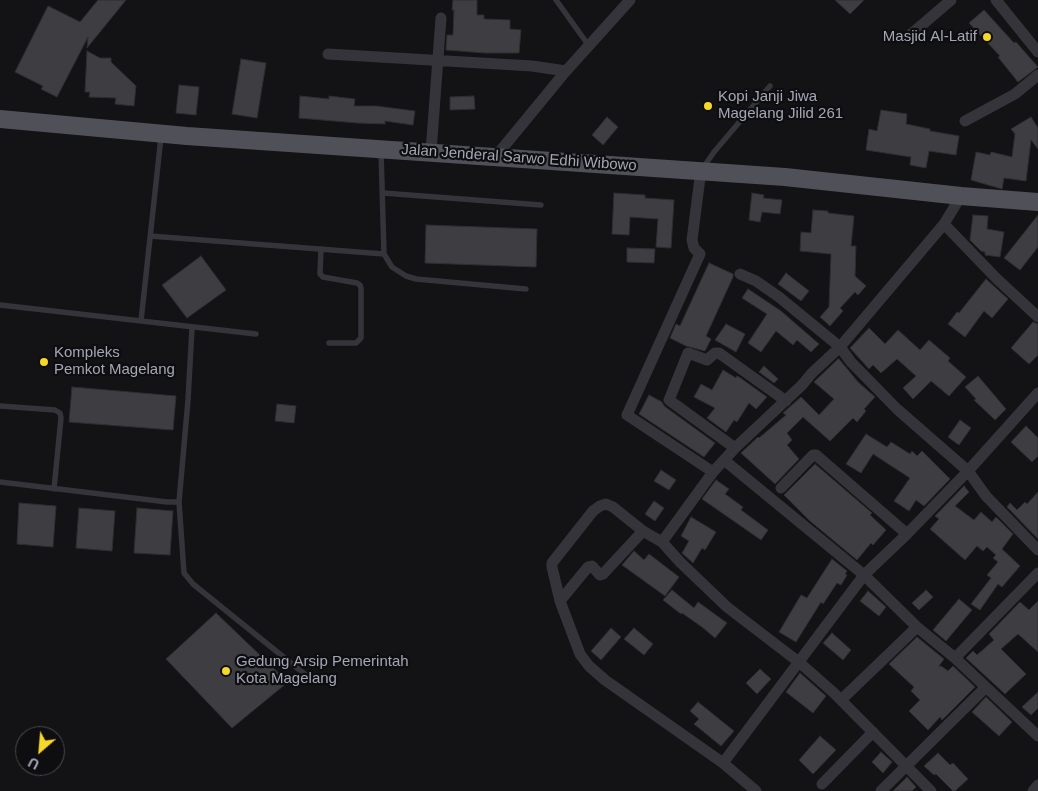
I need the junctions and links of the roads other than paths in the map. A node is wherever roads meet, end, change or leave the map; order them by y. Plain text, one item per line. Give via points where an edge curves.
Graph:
1 (556, 0) edge
2 (630, 0) edge
3 (950, 0) edge
4 (996, 0) edge
5 (441, 18) dead end
6 (909, 36) dead end
7 (589, 46) junction
8 (1038, 52) edge
9 (328, 54) dead end
10 (438, 60) junction
11 (566, 71) junction
12 (1038, 75) edge
13 (770, 86) dead end
14 (0, 118) edge
15 (965, 121) dead end
16 (161, 134) junction
17 (381, 148) junction
18 (431, 152) junction
19 (496, 156) junction
20 (701, 170) junction
21 (383, 193) junction
22 (961, 196) junction
23 (1038, 202) edge
24 (541, 205) dead end
25 (944, 224) junction
26 (150, 236) junction
27 (321, 249) junction
28 (384, 254) junction
29 (740, 274) dead end
30 (526, 289) dead end
31 (0, 305) edge
32 (1038, 317) edge
33 (141, 321) junction
34 (192, 328) junction
35 (256, 334) dead end
36 (329, 343) dead end
37 (840, 347) junction
38 (1038, 393) edge
39 (786, 400) junction
40 (0, 406) edge
41 (735, 448) junction
42 (724, 460) junction
43 (713, 472) junction
44 (968, 472) junction
45 (0, 482) edge
46 (781, 488) dead end
47 (54, 489) junction
48 (179, 502) junction
49 (643, 531) junction
50 (908, 534) junction
51 (662, 542) junction
52 (1038, 550) edge
53 (1038, 573) edge
54 (864, 575) junction
55 (560, 601) junction
56 (918, 627) junction
57 (955, 658) junction
58 (800, 663) junction
59 (307, 676) dead end
60 (986, 688) junction
61 (841, 700) junction
62 (873, 732) junction
63 (1038, 736) edge
64 (723, 764) junction
65 (905, 766) junction
66 (822, 784) dead end
67 (1038, 785) edge
68 (756, 791) edge
69 (881, 791) edge
70 (931, 791) edge
71 (1032, 791) edge

1 - 7 lane
2 - 7 street
3 - 6 street
4 - 8 street
5 - 10 street
7 - 11 street
9 - 10 street
10 - 11 street
10 - 18 street
11 - 19 street
12 - 15 street via 1015,94
13 - 20 lane
14 - 16 main road, Jalan Jenderal Sarwo Edhi Wibowo
16 - 17 main road, Jalan Jenderal Sarwo Edhi Wibowo
16 - 26 lane
17 - 18 main road, Jalan Jenderal Sarwo Edhi Wibowo
17 - 21 lane
18 - 19 main road, Jalan Jenderal Sarwo Edhi Wibowo
19 - 20 main road, Jalan Jenderal Sarwo Edhi Wibowo
20 - 22 main road, Jalan Jenderal Sarwo Edhi Wibowo
20 - 43 street via 692,240 700,254 627,415
21 - 24 lane
21 - 28 lane
22 - 23 main road, Jalan Jenderal Sarwo Edhi Wibowo
22 - 25 street
25 - 32 street
25 - 37 street
26 - 27 lane
26 - 33 lane
27 - 28 lane
27 - 36 lane via 320,274 323,277 357,283 361,288 362,333 359,341
28 - 30 lane via 392,267 416,280
29 - 37 street via 779,297
31 - 33 lane
33 - 34 lane
34 - 35 lane
34 - 48 lane
37 - 39 street
37 - 44 street via 897,409
38 - 44 street
39 - 41 street
39 - 41 street via 719,353 707,360 688,353 669,400
40 - 47 lane via 60,413
41 - 42 street
42 - 43 street
42 - 54 street
43 - 51 street
44 - 50 street
44 - 52 street via 986,496
45 - 47 lane
46 - 50 street via 816,455
47 - 48 lane
48 - 59 lane via 184,573 192,584
49 - 51 street
49 - 55 street via 603,574 600,575 592,566 588,567
49 - 55 street via 608,504 592,511 552,563
50 - 54 street
51 - 58 street via 727,607
53 - 57 street
54 - 56 street
54 - 58 street
55 - 64 street via 580,654 589,666
56 - 57 street
56 - 61 street
57 - 60 street
58 - 61 street
58 - 64 street
60 - 63 street
60 - 65 street
61 - 62 street
62 - 65 street
62 - 66 street
64 - 68 street
65 - 69 street
65 - 70 street
67 - 71 street

